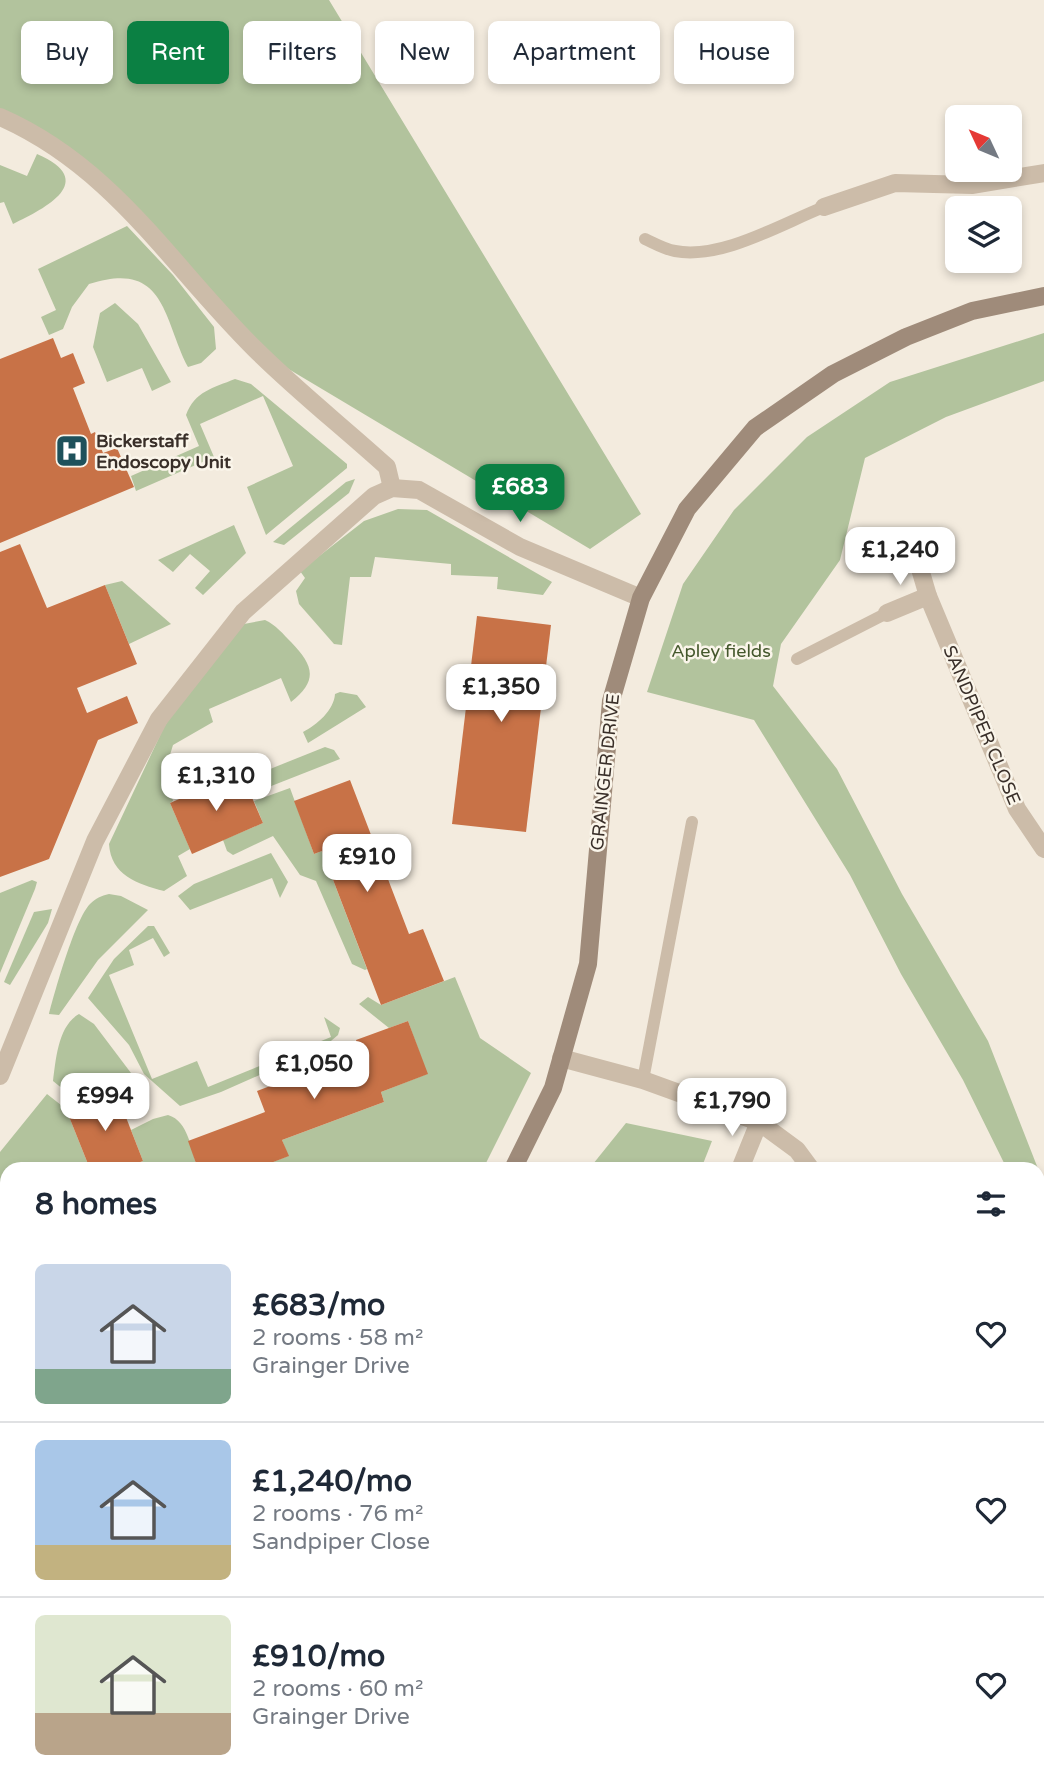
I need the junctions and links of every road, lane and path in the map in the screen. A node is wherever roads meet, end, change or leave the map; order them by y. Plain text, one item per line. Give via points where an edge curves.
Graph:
1 (0, 117) edge
2 (1044, 173) edge
3 (824, 207) joint
4 (645, 239) dead end
5 (1044, 296) edge
6 (392, 488) junction
7 (915, 552) dead end
8 (928, 596) junction
9 (641, 598) junction
10 (887, 613) joint
11 (797, 659) dead end
12 (692, 822) dead end
13 (1044, 849) edge
14 (561, 1058) junction
15 (0, 1076) edge
16 (643, 1080) junction
17 (759, 1122) junction
18 (516, 1162) edge
19 (743, 1162) edge
20 (806, 1162) edge

1 - 6 street via 86,167 255,349 387,467
2 - 3 street via 973,185 895,183
3 - 4 lane via 727,248 695,254 671,251
5 - 9 street, GRAINGER DRIVE via 972,311 906,337 833,374 755,428 687,509
6 - 9 street via 419,490 520,547
6 - 15 street via 374,496 243,612 159,719 95,841
7 - 8 street, SANDPIPER CLOSE
8 - 10 street
8 - 13 street, SANDPIPER CLOSE via 1017,809
9 - 14 street, GRAINGER DRIVE via 611,701 588,964
10 - 11 lane
12 - 16 lane
14 - 16 street
14 - 18 street, GRAINGER DRIVE via 553,1088
16 - 17 street
17 - 19 street
17 - 20 street

